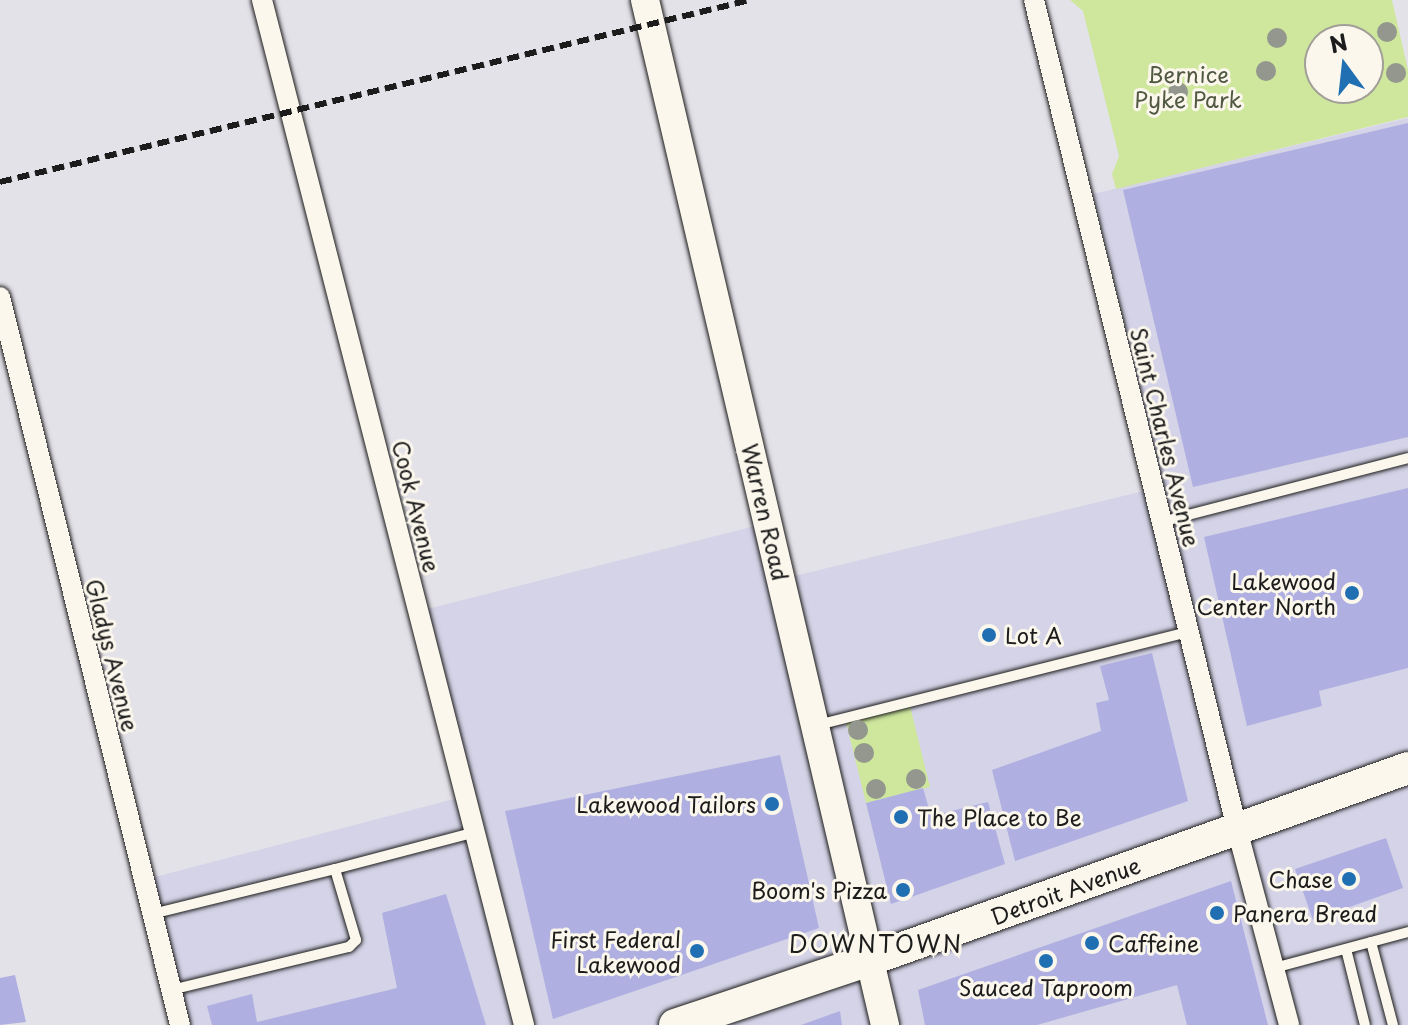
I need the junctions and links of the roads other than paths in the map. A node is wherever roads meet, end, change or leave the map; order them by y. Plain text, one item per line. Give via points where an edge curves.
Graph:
1 (262, 0) edge
2 (645, 0) edge
3 (1034, 0) edge
4 (0, 297) edge
5 (1408, 458) edge
6 (1161, 522) junction
7 (1189, 632) junction
8 (817, 725) junction
9 (1408, 768) edge
10 (1237, 829) junction
11 (476, 832) junction
12 (335, 869) junction
13 (152, 914) junction
14 (1408, 932) edge
15 (1371, 942) junction
16 (1346, 949) junction
17 (872, 959) junction
18 (1274, 968) junction
19 (171, 990) junction
20 (180, 1025) edge
21 (524, 1025) edge
22 (675, 1025) edge
23 (885, 1025) edge
24 (1289, 1025) edge
25 (1365, 1025) edge
26 (1393, 1025) edge

1 - 11 street, Cook Avenue
2 - 8 main road, Warren Road
3 - 6 street, Saint Charles Avenue
4 - 13 street, Gladys Avenue
5 - 6 lane
6 - 7 street, Saint Charles Avenue
7 - 8 lane
7 - 10 street, Saint Charles Avenue
8 - 17 main road, Warren Road
9 - 10 main road, Detroit Avenue
10 - 17 main road, Detroit Avenue
10 - 18 street, Saint Charles Avenue
11 - 12 lane
11 - 21 street, Cook Avenue
12 - 13 lane
12 - 19 lane via 356,940 349,947
13 - 19 street, Gladys Avenue
14 - 15 lane
15 - 16 lane
15 - 26 lane
16 - 18 lane
16 - 25 lane
17 - 22 main road, Detroit Avenue
17 - 23 main road, Warren Road
18 - 24 street, Saint Charles Avenue
19 - 20 street, Gladys Avenue

